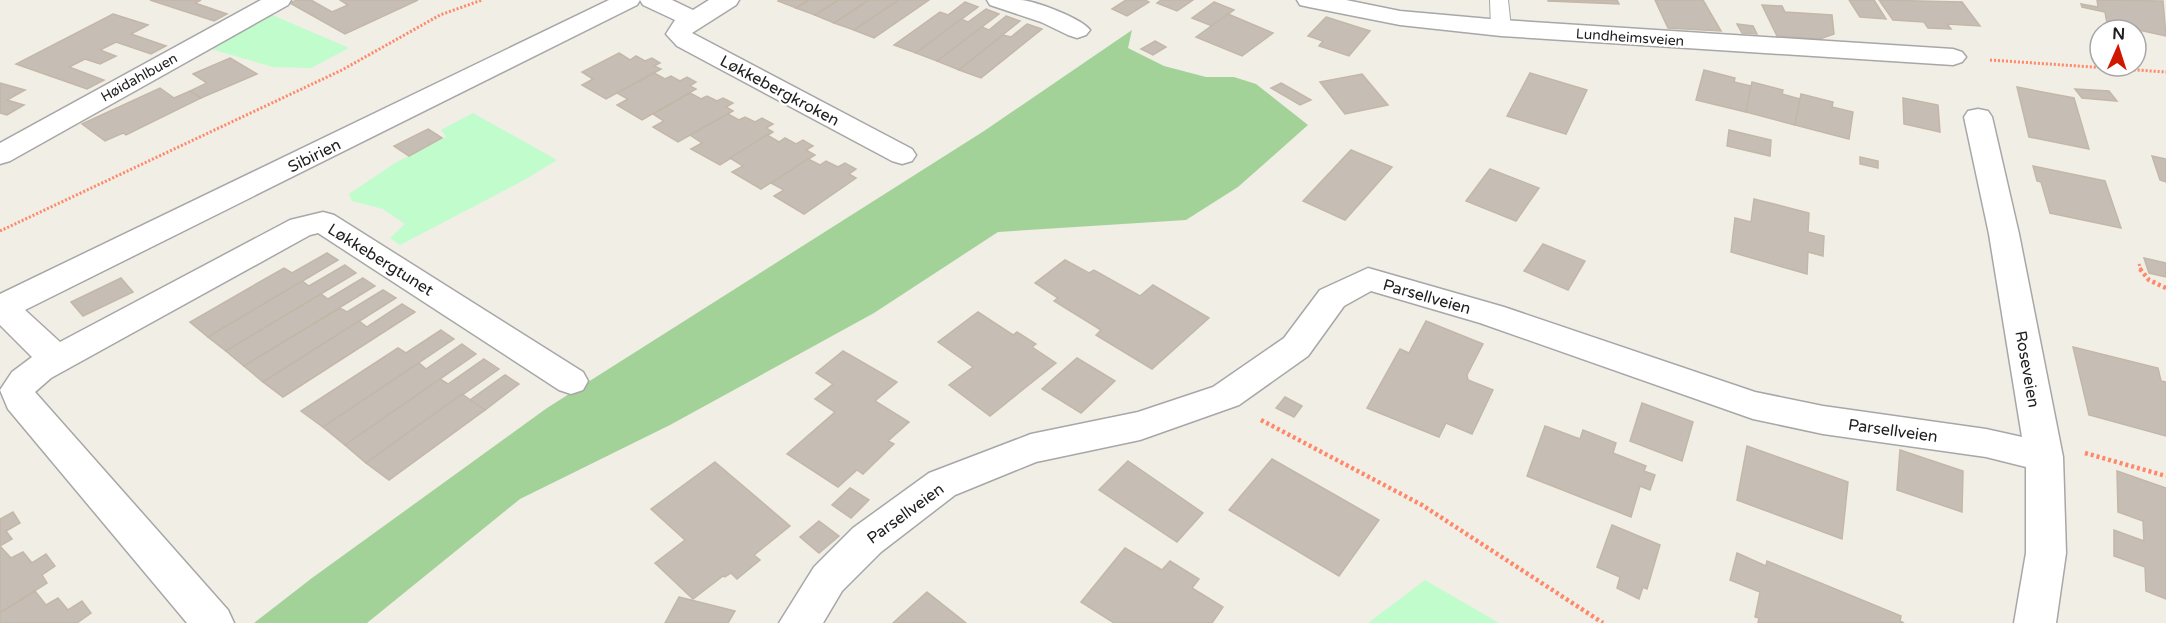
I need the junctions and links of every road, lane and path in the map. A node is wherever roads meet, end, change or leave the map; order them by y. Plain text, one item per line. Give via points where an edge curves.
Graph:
1 (279, 0) edge
2 (482, 0) edge
3 (628, 0) edge
4 (652, 0) edge
5 (727, 0) edge
6 (999, 0) edge
7 (1309, 0) edge
8 (1499, 0) edge
9 (693, 19) junction
10 (1501, 28) junction
11 (1077, 30) dead end
12 (1953, 57) joint
13 (2166, 72) edge
14 (1978, 117) dead end
15 (0, 155) edge
16 (902, 155) dead end
17 (0, 231) edge
18 (2139, 264) dead end
19 (2166, 288) edge
20 (1, 308) edge
21 (57, 360) junction
22 (571, 381) dead end
23 (1226, 396) junction
24 (2043, 449) junction
25 (2166, 476) edge
26 (213, 623) edge
27 (800, 623) edge
28 (1604, 623) edge
29 (2035, 623) edge

1 - 15 street, Høidahlbuen
2 - 17 path via 440,15 342,70
3 - 20 street, Sibirien
4 - 9 street
5 - 9 street
6 - 11 street
7 - 10 street, Lundheimsveien via 1400,18
8 - 10 lane
9 - 16 street, Løkkebergkroken via 682,26 679,34 686,41
10 - 12 street, Lundheimsveien
12 - 13 path
14 - 24 street, Roseveien via 2004,234
18 - 19 path via 2141,273
20 - 21 street
21 - 22 street, Løkkebergtunet via 301,227 323,222
21 - 26 street, Løkkebergtunet via 24,381 16,391
23 - 24 street, Parsellveien via 1296,347 1332,298 1368,279 1492,315 1753,405 1823,420
23 - 27 street, Parsellveien via 1140,426 1032,449 942,484 867,540 828,579
23 - 28 path via 1254,416 1422,505
24 - 25 path
24 - 29 street, Roseveien via 2046,553

